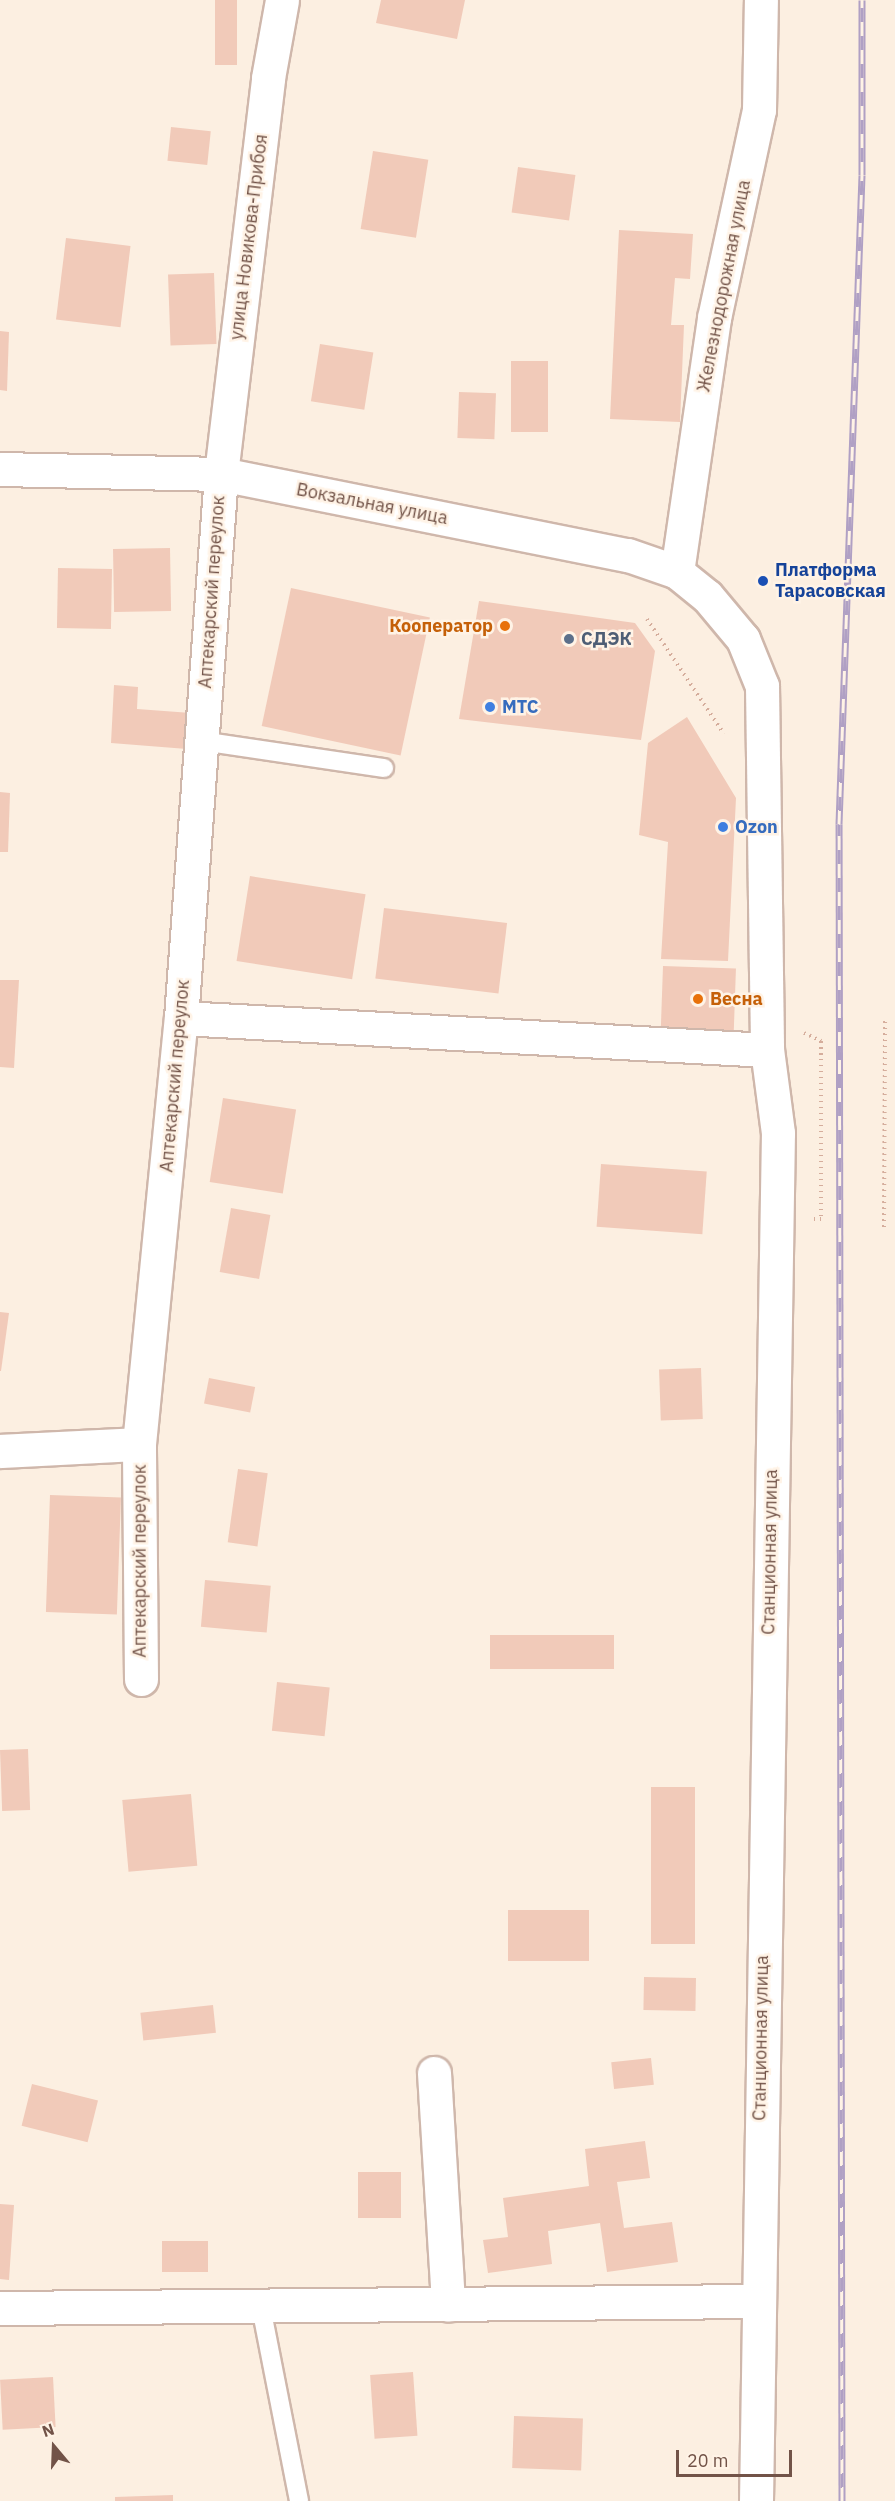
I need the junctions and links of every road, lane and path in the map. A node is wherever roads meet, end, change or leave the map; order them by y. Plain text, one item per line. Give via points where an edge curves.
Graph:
1 (282, 0) edge
2 (761, 0) edge
3 (0, 469) edge
4 (221, 474) junction
5 (677, 573) junction
6 (722, 614) joint
7 (647, 619) dead end
8 (726, 736) dead end
9 (201, 741) junction
10 (384, 768) dead end
11 (181, 1018) junction
12 (885, 1018) dead end
13 (821, 1041) dead end
14 (767, 1050) junction
15 (821, 1219) dead end
16 (884, 1227) dead end
17 (139, 1444) junction
18 (0, 1451) edge
19 (141, 1679) dead end
20 (434, 2073) dead end
21 (756, 2301) junction
22 (448, 2305) junction
23 (261, 2307) junction
24 (0, 2308) edge
25 (299, 2501) edge
26 (756, 2501) edge

1 - 4 street, улица Новикова-Прибоя via 268,78
2 - 5 street, Железнодорожная улица via 759,110 714,318
3 - 4 street, Вокзальная улица
4 - 5 street, Вокзальная улица via 628,555
4 - 9 street, Аптекарский переулок
5 - 6 street, Вокзальная улица via 707,596
6 - 14 street, Станционная улица via 743,639 762,686
7 - 8 path
9 - 10 lane
9 - 11 street, Аптекарский переулок
11 - 14 street
11 - 17 street, Аптекарский переулок
12 - 16 path
13 - 15 path
14 - 21 street, Станционная улица via 778,1133
17 - 18 street
17 - 19 street, Аптекарский переулок
20 - 22 street
21 - 22 street
21 - 26 street, Станционная улица
22 - 23 street
23 - 24 street
23 - 25 lane

